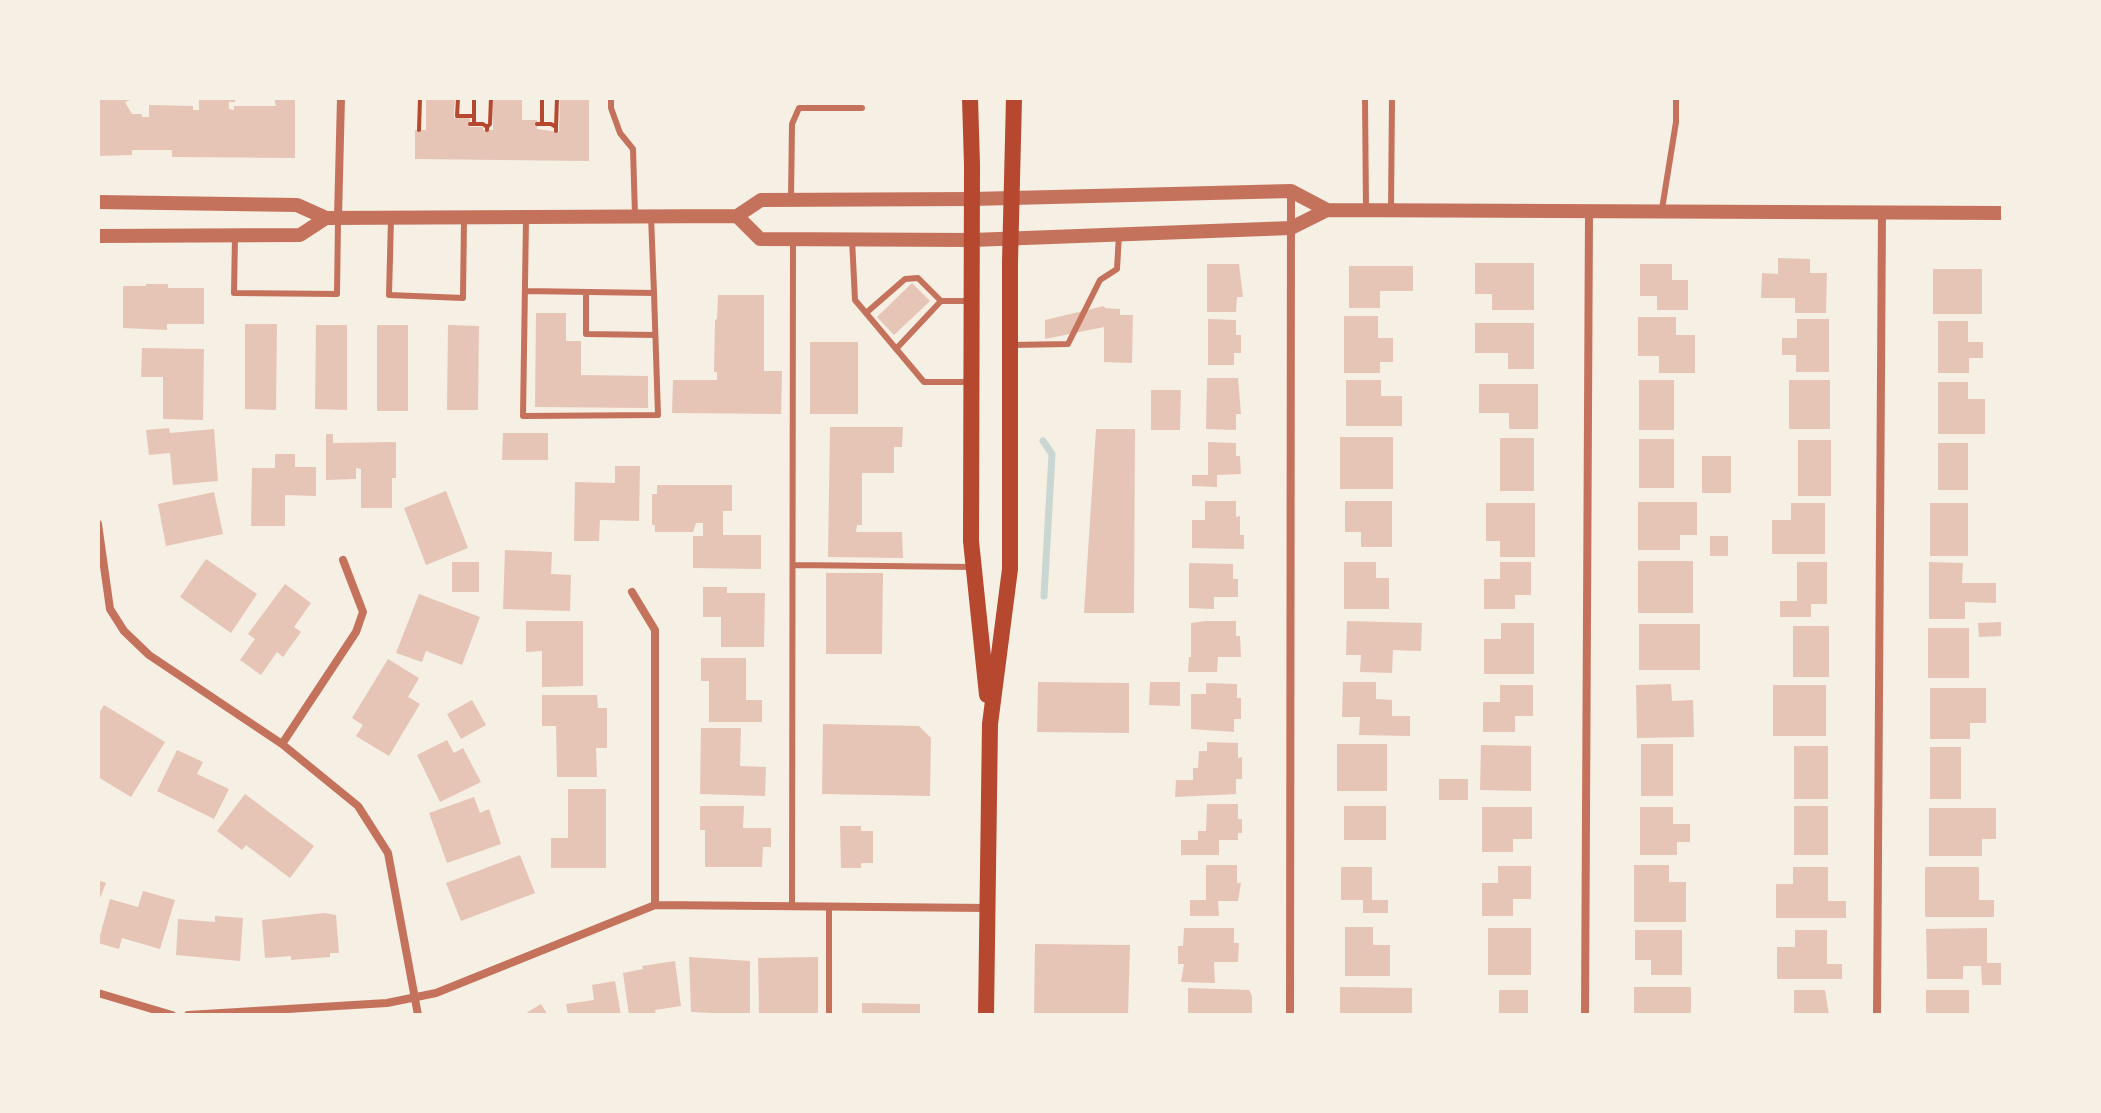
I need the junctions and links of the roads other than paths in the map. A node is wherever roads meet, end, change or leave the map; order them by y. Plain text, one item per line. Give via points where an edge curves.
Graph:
1 (341, 98) edge
2 (611, 98) edge
3 (970, 98) edge
4 (1014, 98) edge
5 (1365, 98) edge
6 (1392, 98) edge
7 (1676, 98) edge
8 (862, 108) dead end
9 (1291, 191) junction
10 (1011, 198) junction
11 (972, 199) junction
12 (791, 200) junction
13 (98, 202) edge
14 (1327, 210) junction
15 (1366, 210) junction
16 (1391, 210) junction
17 (1589, 210) junction
18 (1662, 210) junction
19 (1882, 212) junction
20 (2003, 213) edge
21 (526, 215) junction
22 (635, 215) junction
23 (651, 215) junction
24 (392, 216) junction
25 (464, 216) junction
26 (737, 216) junction
27 (332, 217) junction
28 (1291, 228) junction
29 (1119, 233) junction
30 (98, 236) edge
31 (235, 236) junction
32 (793, 239) junction
33 (852, 239) junction
34 (1011, 239) junction
35 (972, 240) junction
36 (525, 291) junction
37 (586, 293) junction
38 (654, 293) junction
39 (888, 294) junction
40 (895, 300) dead end
41 (941, 301) junction
42 (972, 301) junction
43 (866, 313) junction
44 (912, 318) dead end
45 (918, 325) junction
46 (655, 335) junction
47 (1011, 345) junction
48 (896, 349) junction
49 (971, 382) junction
50 (98, 524) edge
51 (343, 560) dead end
52 (793, 565) junction
53 (974, 567) junction
54 (632, 592) dead end
55 (110, 609) junction
56 (98, 613) edge
57 (990, 724) junction
58 (282, 744) junction
59 (655, 905) junction
60 (792, 906) junction
61 (829, 907) junction
62 (988, 908) junction
63 (98, 993) edge
64 (415, 998) junction
65 (172, 1015) edge
66 (188, 1015) edge
67 (418, 1015) edge
68 (829, 1015) edge
69 (986, 1015) edge
70 (1290, 1015) edge
71 (1585, 1015) edge
72 (1877, 1015) edge

1 - 27 street
2 - 22 lane via 620,133 633,149
3 - 11 main road
4 - 10 main road
5 - 15 lane
6 - 16 lane
7 - 18 lane
8 - 12 lane via 799,108 791,136
9 - 10 street
9 - 14 street
9 - 28 street
10 - 11 street
10 - 34 main road
11 - 12 street
11 - 35 main road
12 - 26 street via 761,200
13 - 27 street via 297,205
14 - 15 street
14 - 28 street
15 - 16 street
16 - 17 street
17 - 18 street
17 - 71 street
18 - 19 street
19 - 20 street
19 - 72 street
21 - 22 street
21 - 25 street
21 - 36 lane
22 - 23 street
23 - 26 street
23 - 38 lane
24 - 25 street
24 - 25 lane via 389,295 463,298
24 - 27 street
26 - 32 street via 760,239
27 - 31 street via 300,235
27 - 31 lane via 337,294 234,293
28 - 29 street
28 - 70 street
29 - 34 street
29 - 47 lane via 1117,269 1100,280 1068,344
30 - 31 street
32 - 33 street
32 - 52 lane
33 - 35 street
33 - 43 lane via 855,300
34 - 35 street
34 - 47 main road
35 - 42 main road
36 - 37 lane
36 - 46 lane via 523,416 658,415
37 - 38 lane
37 - 46 lane via 586,334
38 - 46 lane
39 - 40 lane
39 - 41 lane via 905,279 918,278
39 - 43 lane
41 - 42 lane
41 - 45 lane
42 - 49 main road
43 - 48 lane
44 - 45 lane
45 - 48 lane
47 - 57 main road via 1010,569
48 - 49 lane via 924,382
49 - 53 main road
50 - 55 street
51 - 58 street via 363,612 356,632
52 - 53 lane
52 - 60 lane
53 - 57 main road
54 - 59 street via 655,630
55 - 56 street
55 - 58 street via 149,655
57 - 62 main road
58 - 64 street via 358,806 388,853
59 - 60 street
59 - 64 street
60 - 61 street
61 - 62 street
61 - 68 lane
62 - 69 main road
63 - 65 street
64 - 66 street
64 - 67 street

